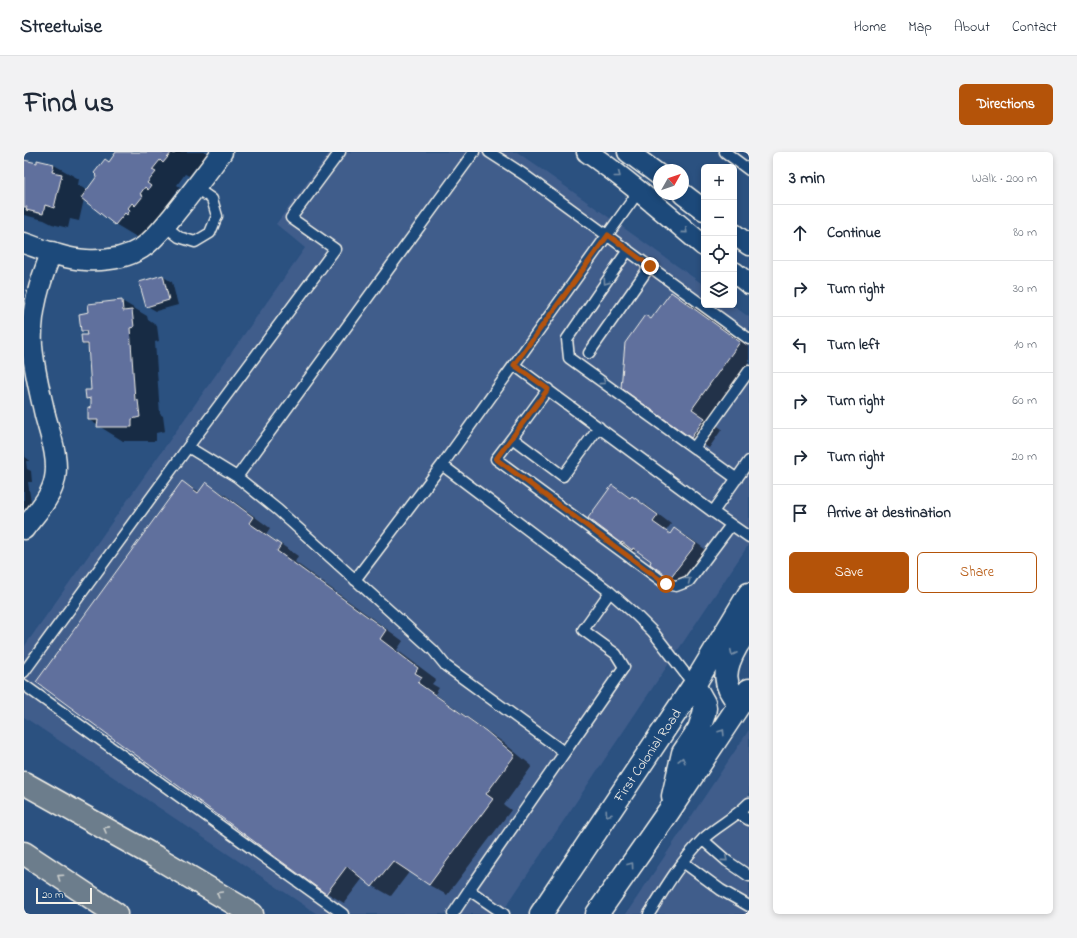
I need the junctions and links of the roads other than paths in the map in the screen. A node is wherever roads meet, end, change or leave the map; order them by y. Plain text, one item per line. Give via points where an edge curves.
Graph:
1 (222, 152) edge
2 (340, 152) edge
3 (474, 152) edge
4 (489, 152) edge
5 (587, 152) edge
6 (628, 152) edge
7 (725, 152) edge
8 (749, 170) edge
9 (653, 171) edge
10 (196, 188) junction
11 (639, 191) junction
12 (689, 199) edge
13 (701, 208) edge
14 (165, 226) junction
15 (608, 235) junction
16 (737, 236) edge
17 (24, 243) edge
18 (701, 243) edge
19 (749, 245) edge
20 (628, 250) junction
21 (52, 252) junction
22 (650, 266) junction
23 (737, 274) edge
24 (749, 284) edge
25 (749, 339) edge
26 (589, 353) dead end
27 (514, 365) junction
28 (749, 371) edge
29 (548, 389) junction
30 (599, 427) junction
31 (512, 438) junction
32 (188, 447) junction
33 (694, 448) junction
34 (749, 462) edge
35 (442, 465) junction
36 (237, 477) junction
37 (736, 479) junction
38 (713, 512) junction
39 (731, 524) junction
40 (24, 529) edge
41 (749, 537) edge
42 (355, 580) junction
43 (610, 592) junction
44 (749, 594) edge
45 (749, 603) edge
46 (24, 672) edge
47 (694, 684) junction
48 (24, 685) edge
49 (746, 702) edge
50 (564, 752) junction
51 (24, 783) edge
52 (749, 803) edge
53 (669, 811) junction
54 (738, 812) junction
55 (749, 820) edge
56 (703, 840) junction
57 (24, 853) edge
58 (683, 862) junction
59 (749, 876) edge
60 (469, 890) junction
61 (749, 906) edge
62 (116, 914) edge
63 (252, 914) edge
64 (343, 914) edge
65 (453, 914) edge
66 (504, 914) edge
67 (541, 914) edge
68 (597, 914) edge
69 (649, 914) edge

1 - 10 street
2 - 32 lane via 291,218 335,249
3 - 36 lane
4 - 15 lane
5 -> 11 street
6 - 9 street
7 - 8 lane
10 - 14 street
10 - 14 lane via 212,199 216,216 210,233 195,242 179,237
11 - 15 lane
11 -> 18 street
12 - 13 street
14 - 21 street via 142,248 126,255 86,260
15 - 20 lane
15 - 27 lane
16 - 19 street
17 - 21 street
20 - 22 lane
20 -> 33 lane via 567,338 569,358
21 - 40 street via 36,295 32,346 37,381 56,460 56,477 51,492
22 - 25 lane
22 - 26 lane
23 - 24 street
27 - 29 lane
27 - 35 lane
28 - 33 lane
29 - 30 lane
29 - 31 lane
30 - 31 lane via 562,476
30 - 38 lane
31 -> 39 lane via 496,459 666,584 676,586 689,581
32 - 36 lane
32 - 46 lane
33 - 37 lane
34 - 37 lane
35 - 42 lane
35 - 43 lane
36 - 42 lane via 278,510
37 - 38 lane
38 - 39 lane
39 - 41 lane
42 - 50 lane via 432,650 446,666
43 - 47 lane via 653,632
43 - 50 lane via 584,630 616,654 624,667
44 - 47 main road, First Colonial Road
45 -> 49 main road via 744,634 732,653 726,676 730,692
53 -> 47 main road via 683,753 699,729 704,714 704,703
47 -> 67 main road, First Colonial Road
48 - 64 lane
53 -> 49 main road
50 - 60 lane
63 -> 51 highway
52 - 54 lane
68 -> 53 main road
54 - 55 lane
54 - 56 lane
56 - 58 lane
56 -> 59 lane via 727,862
62 -> 57 highway
58 - 61 lane via 721,890
58 - 69 lane
60 - 65 lane
60 - 66 lane

